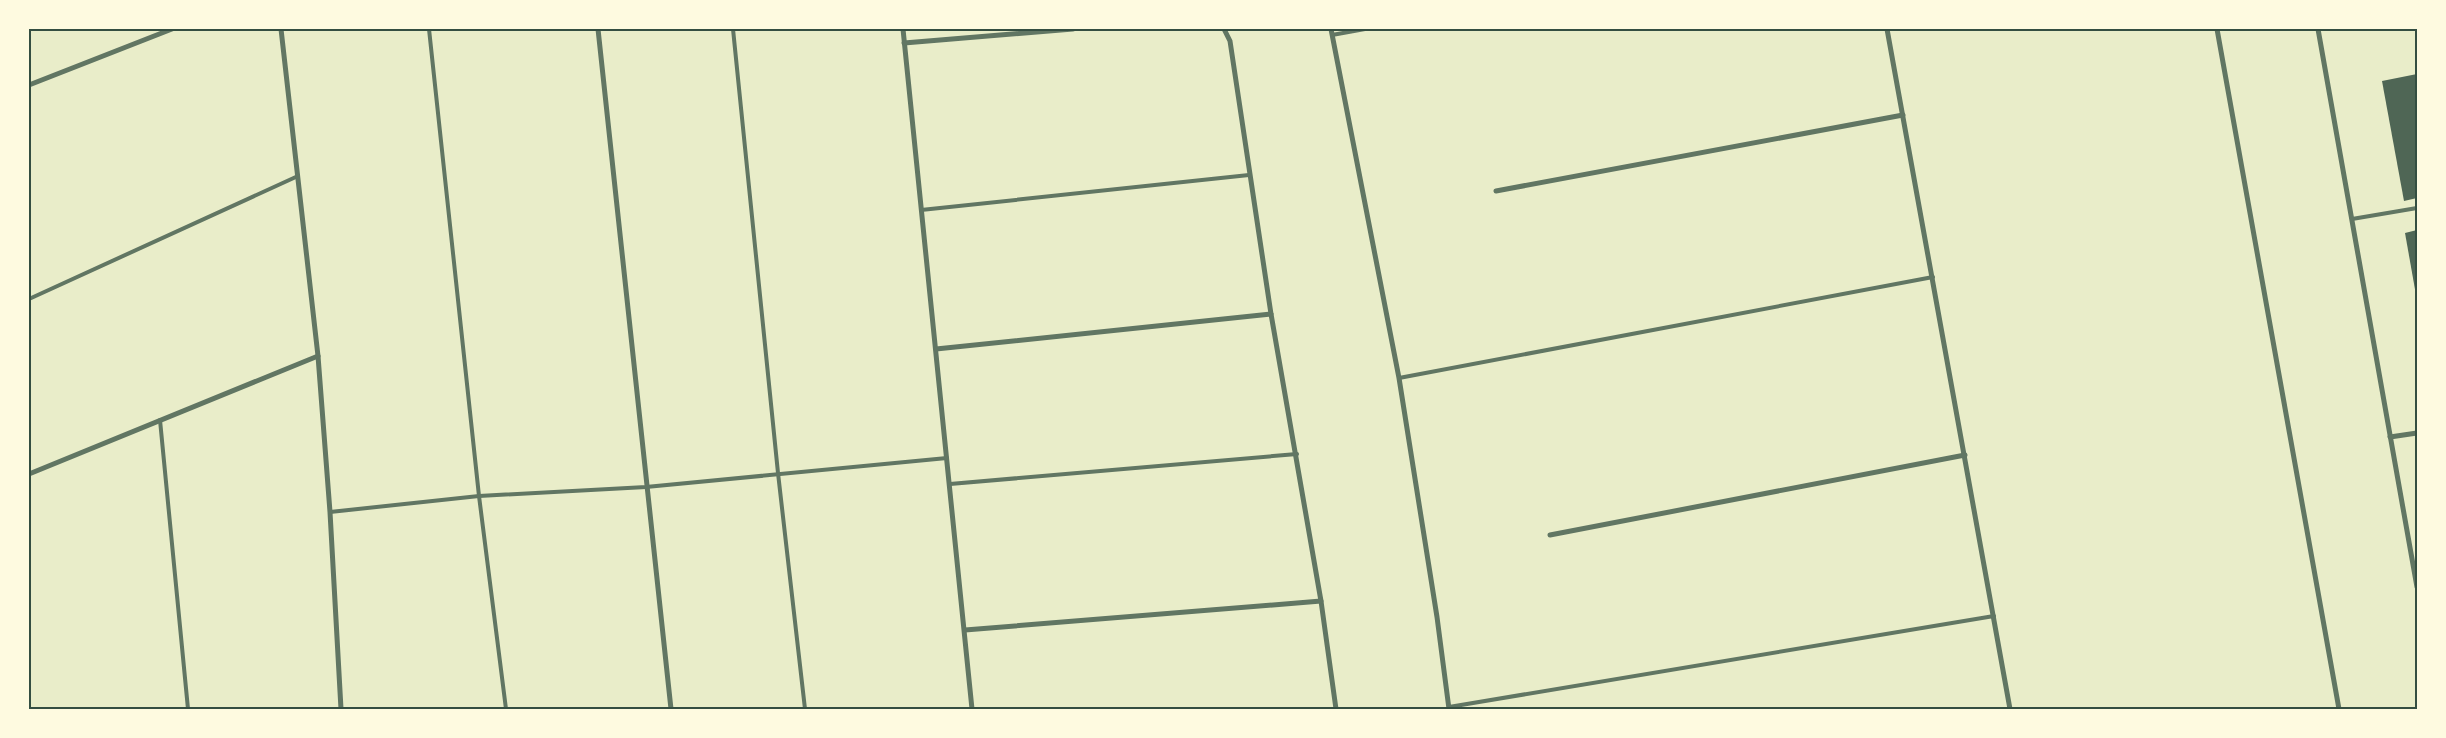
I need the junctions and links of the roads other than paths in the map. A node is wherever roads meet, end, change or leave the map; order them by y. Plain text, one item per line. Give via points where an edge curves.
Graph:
1 (172, 29) edge
2 (281, 29) edge
3 (429, 29) edge
4 (598, 29) edge
5 (733, 29) edge
6 (903, 29) edge
7 (1073, 29) edge
8 (1224, 29) edge
9 (1331, 29) edge
10 (1365, 29) edge
11 (1887, 29) edge
12 (2217, 29) edge
13 (2318, 29) edge
14 (1332, 35) junction
15 (904, 43) junction
16 (29, 85) edge
17 (1903, 115) junction
18 (1250, 175) junction
19 (298, 176) junction
20 (1496, 191) dead end
21 (2417, 208) edge
22 (921, 210) junction
23 (2352, 219) junction
24 (1933, 277) junction
25 (29, 299) edge
26 (1271, 314) junction
27 (936, 349) junction
28 (318, 356) junction
29 (1399, 378) junction
30 (160, 420) junction
31 (2417, 433) edge
32 (2390, 437) junction
33 (1297, 454) junction
34 (1965, 455) junction
35 (947, 458) junction
36 (778, 473) junction
37 (29, 474) edge
38 (950, 484) junction
39 (646, 487) junction
40 (478, 496) junction
41 (330, 512) junction
42 (1550, 535) dead end
43 (2417, 587) edge
44 (1321, 601) junction
45 (1994, 616) junction
46 (965, 630) junction
47 (1449, 708) edge
48 (188, 709) edge
49 (341, 709) edge
50 (506, 709) edge
51 (672, 709) edge
52 (805, 709) edge
53 (972, 709) edge
54 (1336, 709) edge
55 (2010, 709) edge
56 (2339, 709) edge

1 - 16 street
2 - 19 street
3 - 40 lane
4 - 39 street
5 - 36 lane
6 - 15 street
7 - 15 street
8 - 18 street via 1230,41
9 - 14 street
10 - 14 lane
11 - 17 street
12 - 56 street
13 - 23 street
14 - 29 street
15 - 22 street
17 - 20 street
17 - 24 street
18 - 22 lane
18 - 26 street
19 - 25 lane
19 - 28 street
21 - 23 lane
22 - 27 street
23 - 32 street
24 - 29 lane
24 - 34 street
26 - 27 street
26 - 33 street
27 - 35 street
28 - 30 street
28 - 41 street
29 - 47 street
30 - 37 street
30 - 48 lane
31 - 32 street
32 - 43 street
33 - 38 lane
33 - 44 street
34 - 42 street
34 - 45 street
35 - 36 lane
35 - 38 street
36 - 39 lane
36 - 52 lane
38 - 46 street
39 - 40 lane
39 - 51 street
40 - 41 lane
40 - 50 lane
41 - 49 street
44 - 46 street
44 - 54 street
45 - 47 lane
45 - 55 street
46 - 53 street

